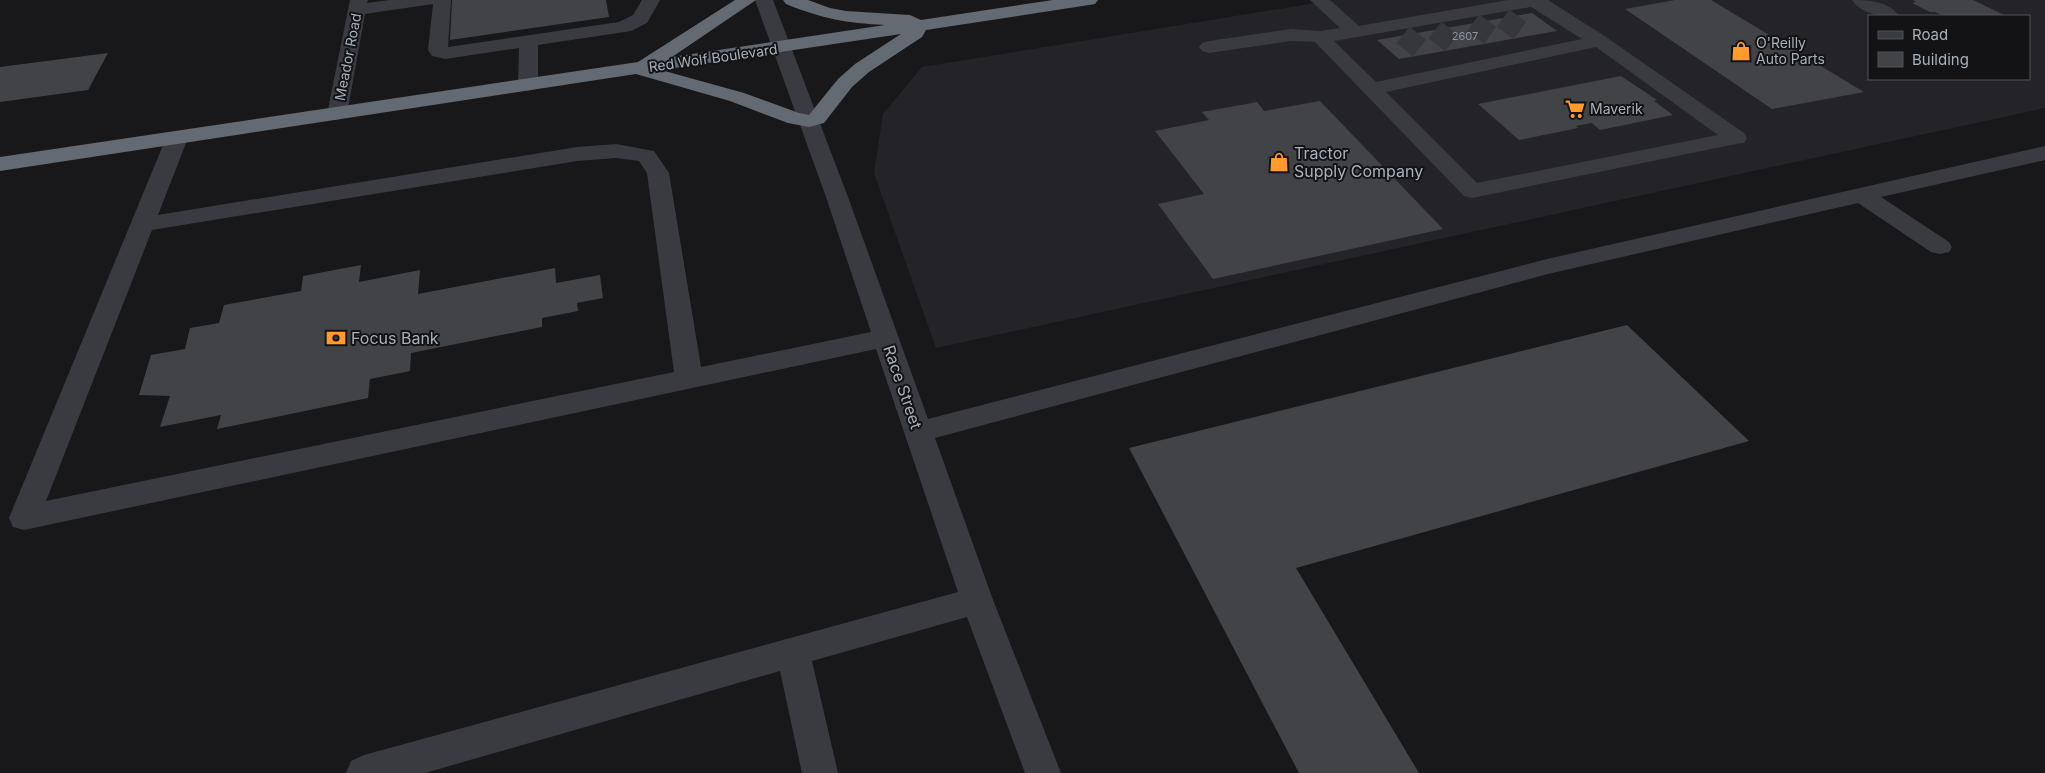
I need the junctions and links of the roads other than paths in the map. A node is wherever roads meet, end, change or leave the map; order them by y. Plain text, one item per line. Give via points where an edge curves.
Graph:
1 (428, 0) edge
2 (442, 0) edge
3 (651, 0) edge
4 (747, 0) edge
5 (764, 0) edge
6 (792, 0) edge
7 (1089, 0) edge
8 (1319, 0) edge
9 (1535, 0) edge
10 (1861, 0) edge
11 (358, 5) edge
12 (1888, 15) edge
13 (919, 26) junction
14 (1354, 32) junction
15 (1527, 36) tunnel mouth
16 (1320, 37) junction
17 (530, 41) junction
18 (1498, 41) tunnel mouth
19 (1599, 42) junction
20 (1209, 47) dead end
21 (781, 48) junction
22 (1458, 48) tunnel mouth
23 (1552, 51) junction
24 (1434, 58) tunnel mouth
25 (1520, 58) junction
26 (1483, 66) junction
27 (642, 68) junction
28 (1452, 72) junction
29 (528, 85) junction
30 (1371, 89) junction
31 (337, 114) junction
32 (809, 121) junction
33 (177, 138) junction
34 (2045, 154) edge
35 (0, 164) edge
36 (1862, 195) junction
37 (143, 224) junction
38 (1940, 247) dead end
39 (886, 338) junction
40 (689, 379) junction
41 (918, 432) junction
42 (977, 600) junction
43 (792, 654) junction
44 (364, 773) edge
45 (820, 773) edge
46 (1043, 773) edge

1 - 11 street
2 - 17 street via 440,52
3 - 17 street via 640,19 624,27
4 - 27 highway
5 - 21 street, Race Street
6 - 13 highway via 825,13 910,21
7 - 13 highway, Red Wolf Boulevard
8 - 14 street
9 - 14 street via 1496,13 1429,25
9 - 19 street
10 - 12 street
11 - 31 street, Meador Road
13 - 21 highway, Red Wolf Boulevard
13 - 32 highway via 915,33 862,68 845,83 817,119
14 - 16 street
15 - 23 street
16 - 20 street via 1291,35
16 - 30 street
17 - 29 street
18 - 25 street
19 - 23 street
19 - 30 street via 1736,138 1472,191
21 - 27 highway, Red Wolf Boulevard
21 - 32 street, Race Street
22 - 26 street
23 - 25 street
24 - 28 street
25 - 26 street
26 - 28 street
27 - 29 highway, Red Wolf Boulevard
27 - 32 highway via 646,72 702,86
28 - 30 street
29 - 31 highway, Red Wolf Boulevard
31 - 33 highway, Red Wolf Boulevard
32 - 39 street, Race Street
33 - 35 highway, Red Wolf Boulevard
33 - 37 street
34 - 36 street
36 - 38 street
36 - 41 street via 1547,267
37 - 40 street via 577,154 616,151 646,156 658,173
37 - 40 street via 24,518
39 - 40 street
39 - 41 street, Race Street
41 - 42 street, Race Street
42 - 43 street
42 - 46 street, Race Street
43 - 44 street
43 - 45 street

